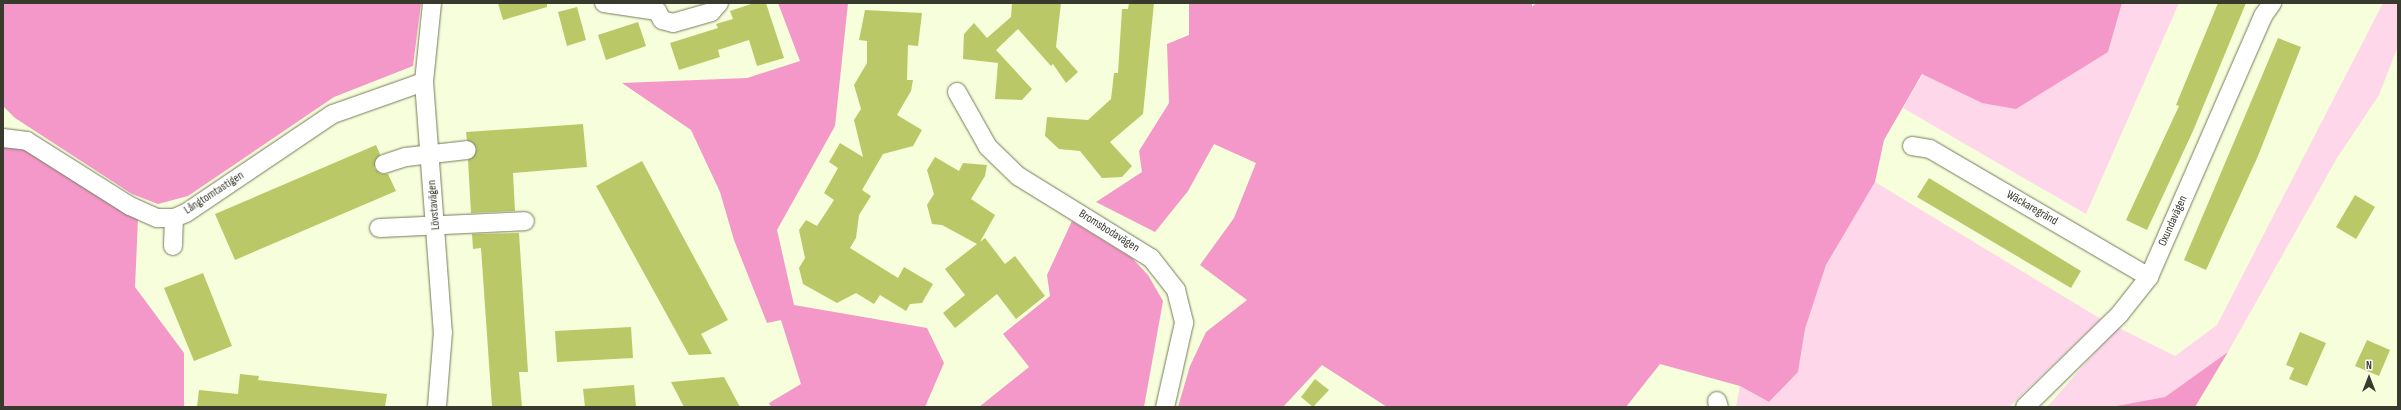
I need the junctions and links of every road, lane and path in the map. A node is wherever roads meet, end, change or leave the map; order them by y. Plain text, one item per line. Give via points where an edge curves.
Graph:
1 (432, 3) edge
2 (604, 3) edge
3 (719, 3) edge
4 (2272, 3) edge
5 (662, 7) edge
6 (424, 82) junction
7 (957, 92) dead end
8 (3, 138) edge
9 (1912, 146) dead end
10 (468, 150) dead end
11 (429, 153) junction
12 (384, 164) dead end
13 (174, 218) junction
14 (525, 221) dead end
15 (436, 224) junction
16 (379, 228) dead end
17 (174, 246) dead end
18 (2149, 277) junction
19 (437, 407) edge
20 (1165, 407) edge
21 (2026, 407) edge

1 - 6 street, Lövstavägen
2 - 5 street
3 - 5 street via 711,12 673,23 662,20
4 - 18 street, Oxundavägen via 2263,16
6 - 11 street, Lövstavägen
6 - 13 street, Långtomtastigen via 334,114 186,213
7 - 20 street, Bromsbodavägen via 988,147 1018,176 1151,258 1176,290 1184,323
8 - 13 street, Långtomtastigen via 27,141 79,170 130,206 157,218
9 - 18 street, Wäckaregränd via 1930,149
10 - 11 street
11 - 12 street
11 - 15 street, Lövstavägen
13 - 17 street
14 - 15 street
15 - 16 street
15 - 19 street, Lövstavägen via 443,332
18 - 21 street, Oxundavägen via 2119,315

